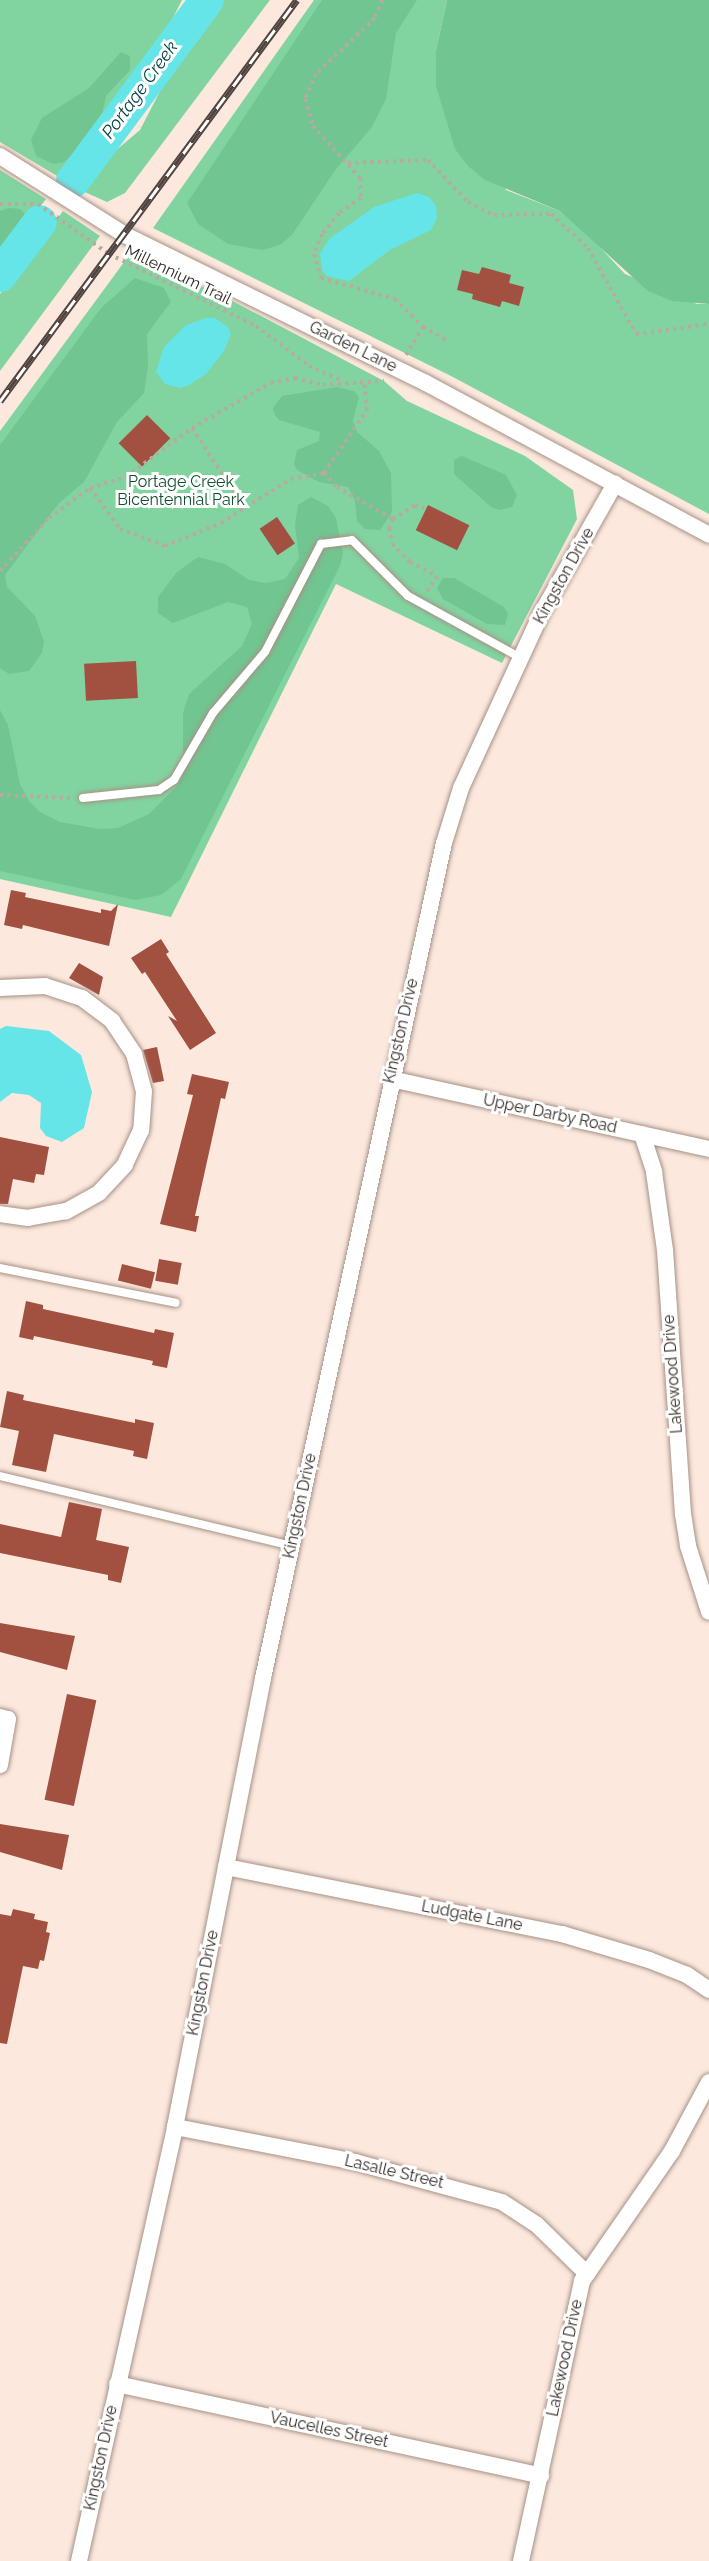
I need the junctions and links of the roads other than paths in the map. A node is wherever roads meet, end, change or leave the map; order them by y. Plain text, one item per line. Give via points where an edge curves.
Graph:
1 (0, 156) edge
2 (615, 484) junction
3 (709, 535) edge
4 (521, 658) junction
5 (82, 798) road end
6 (0, 988) edge
7 (391, 1079) junction
8 (642, 1134) junction
9 (709, 1149) edge
10 (0, 1214) edge
11 (0, 1268) edge
12 (176, 1303) dead end
13 (0, 1476) edge
14 (291, 1546) junction
15 (709, 1612) edge
16 (0, 1717) edge
17 (0, 1765) edge
18 (226, 1867) junction
19 (709, 1990) edge
20 (709, 2082) edge
21 (175, 2127) junction
22 (587, 2274) junction
23 (117, 2384) junction
24 (540, 2476) junction
25 (79, 2561) edge
26 (521, 2561) edge

1 - 2 street, Garden Lane via 125,235 426,383
2 - 3 street, Garden Lane
2 - 4 street, Kingston Drive via 541,614
4 - 5 lane via 408,596 352,540 321,544 265,652 213,713 174,780 159,790
4 - 7 street, Kingston Drive via 461,788 444,843
6 - 10 street via 45,986 82,998 112,1021 134,1054 144,1091 137,1138 125,1165 99,1193 66,1211 28,1218
7 - 8 street, Upper Darby Road
7 - 14 street, Kingston Drive
8 - 9 street, Upper Darby Road
8 - 15 street, Lakewood Drive via 654,1172 665,1250 683,1514 688,1546
11 - 12 lane
13 - 14 lane
14 - 18 street, Kingston Drive
16 - 17 street via 8,1719
18 - 19 street, Ludgate Lane via 562,1934 650,1960 687,1975
18 - 21 street, Kingston Drive
20 - 22 street, Lakewood Drive via 672,2151
21 - 22 street, Lasalle Street via 355,2162 502,2202 537,2225
21 - 23 street, Kingston Drive
22 - 24 street, Lakewood Drive via 575,2301
23 - 24 street, Vaucelles Street
23 - 25 street, Kingston Drive
24 - 26 street, Lakewood Drive

